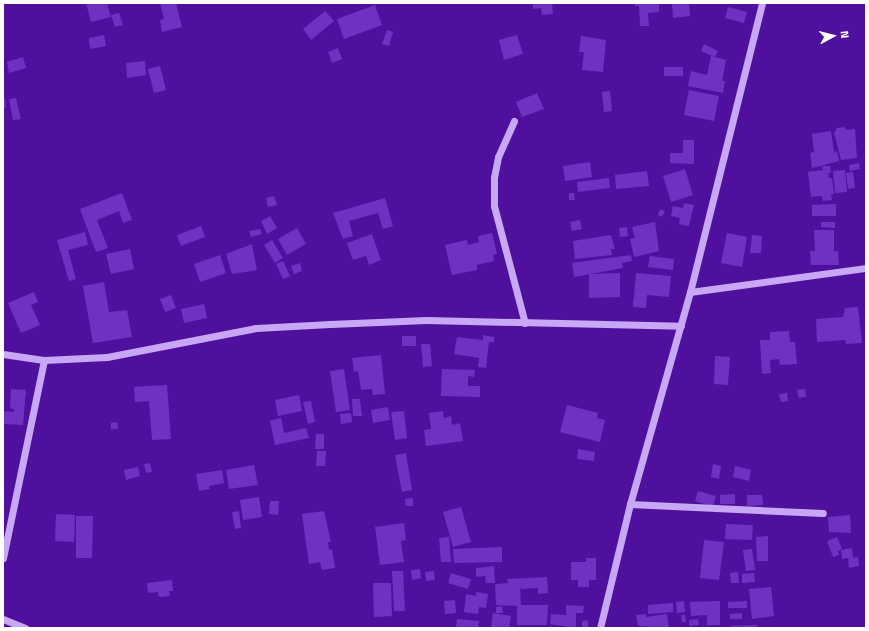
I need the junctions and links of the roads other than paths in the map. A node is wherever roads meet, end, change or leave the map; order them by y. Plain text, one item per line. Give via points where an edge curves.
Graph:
1 (762, 3) edge
2 (514, 121) dead end
3 (866, 268) edge
4 (690, 292) junction
5 (525, 323) junction
6 (681, 326) junction
7 (3, 354) edge
8 (44, 360) junction
9 (630, 504) junction
10 (823, 513) dead end
11 (3, 558) edge
12 (3, 619) edge
13 (25, 628) edge
14 (600, 628) edge

1 - 4 street
2 - 5 street via 498,157 494,177 494,206
3 - 4 street
4 - 6 street
5 - 6 street
5 - 8 street via 426,320 256,328 107,357
6 - 9 street
7 - 8 street
8 - 11 street
9 - 10 street
9 - 14 street
12 - 13 street

